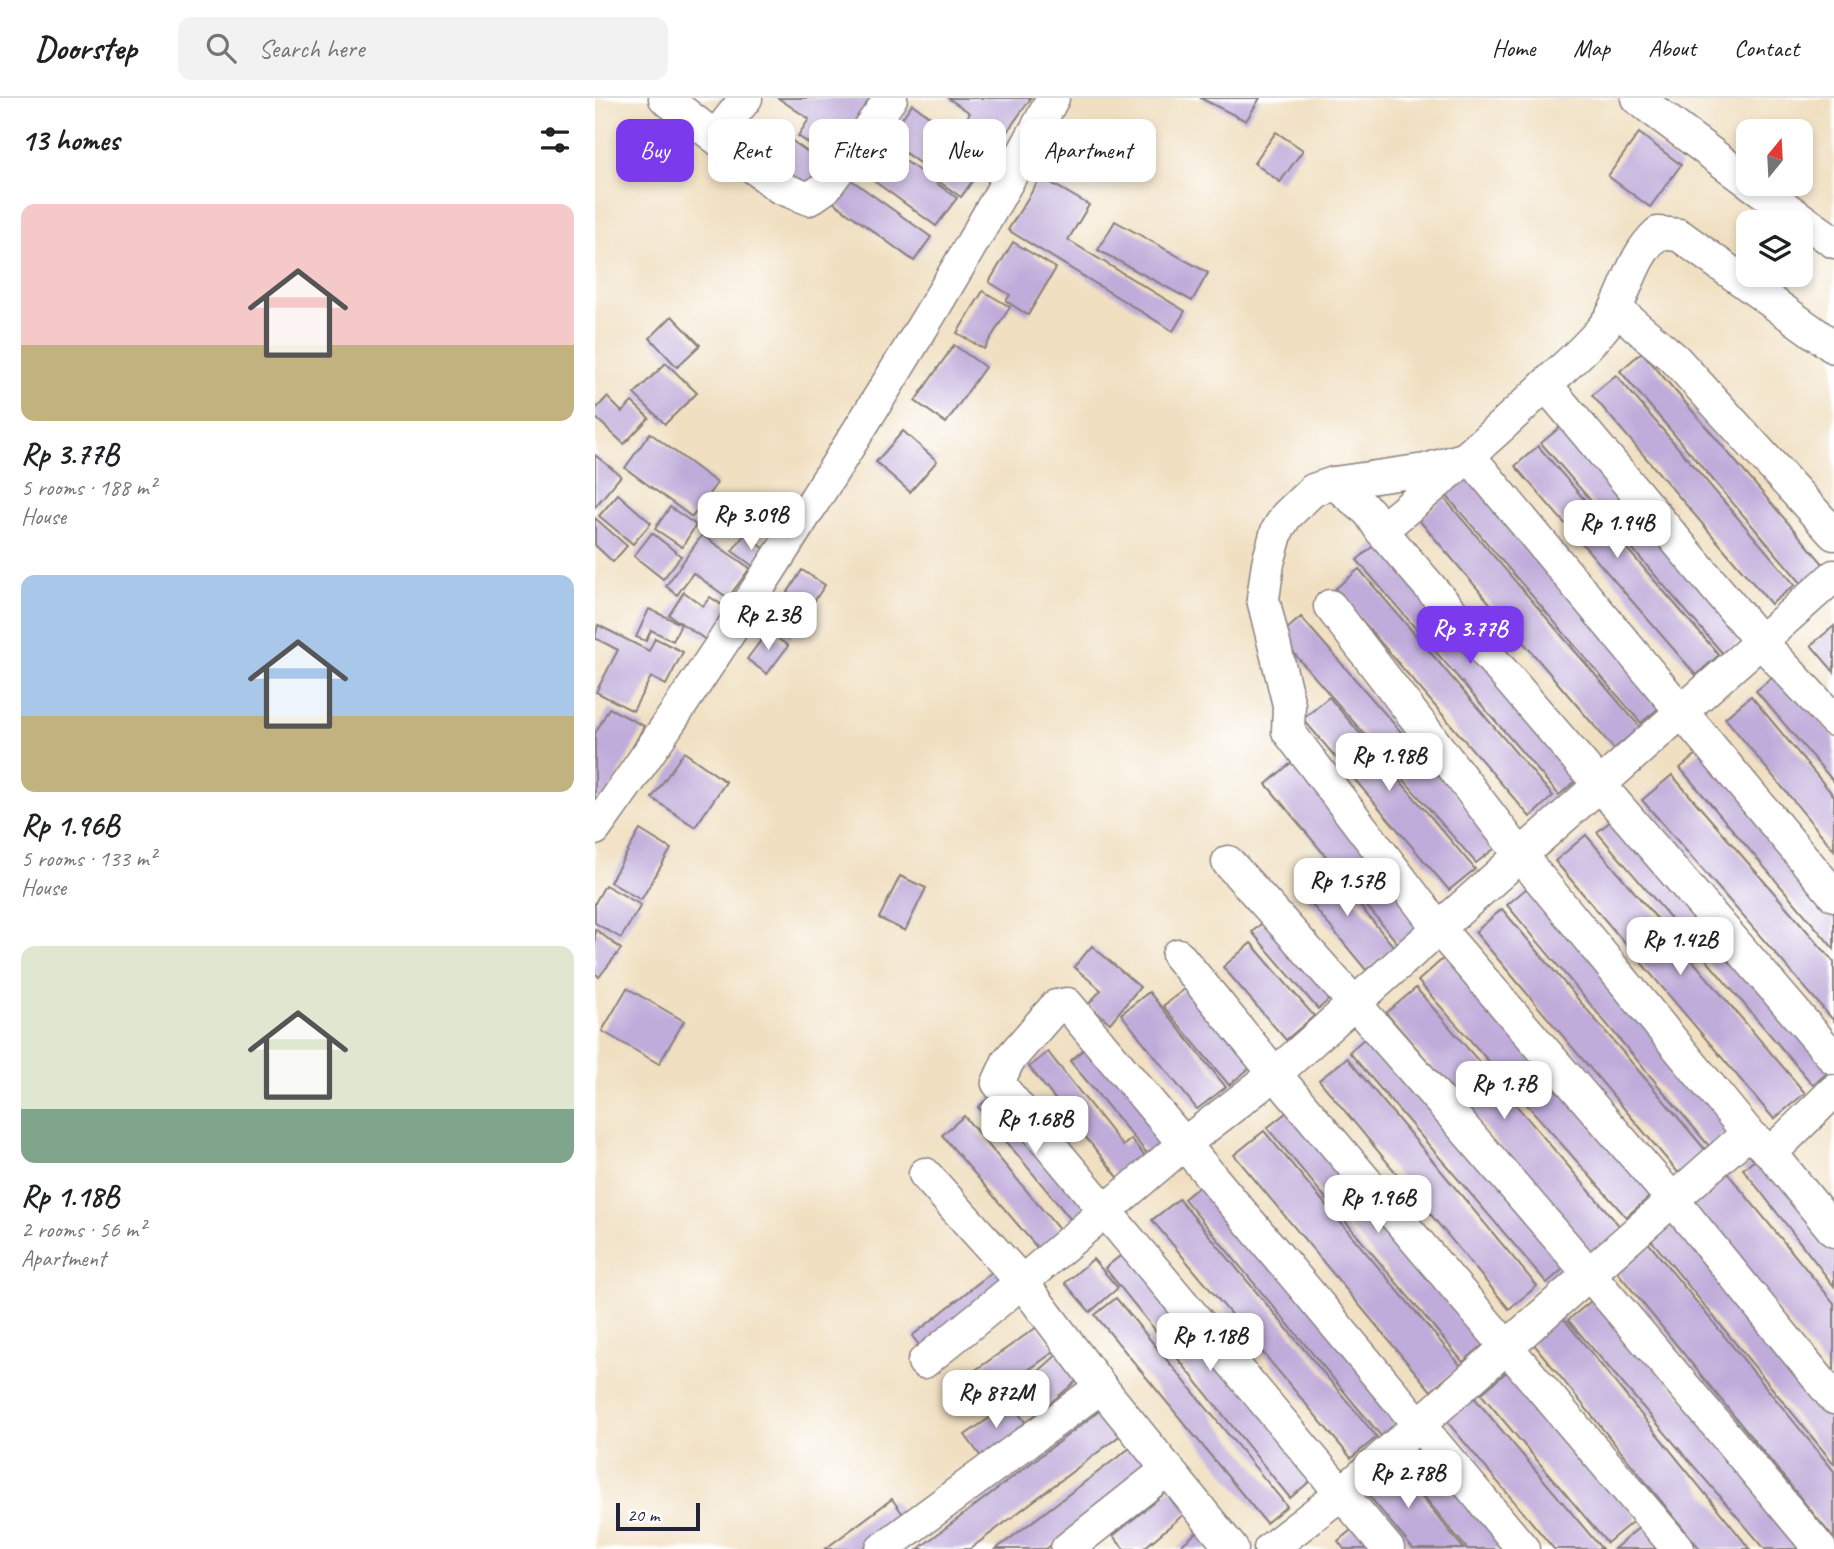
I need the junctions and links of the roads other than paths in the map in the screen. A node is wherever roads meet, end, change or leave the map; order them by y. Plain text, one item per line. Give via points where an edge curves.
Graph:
1 (665, 98) edge
2 (745, 98) edge
3 (890, 98) edge
4 (1053, 98) edge
5 (1637, 98) edge
6 (729, 119) edge
7 (708, 130) edge
8 (1736, 172) edge
9 (773, 182) edge
10 (1770, 196) edge
11 (1834, 242) edge
12 (1616, 309) junction
13 (1834, 346) edge
14 (1546, 385) junction
15 (1470, 457) junction
16 (1334, 483) junction
17 (1381, 530) junction
18 (1834, 534) edge
19 (1834, 576) edge
20 (1330, 606) dead end
21 (1762, 643) junction
22 (1683, 713) junction
23 (1834, 720) edge
24 (1602, 785) junction
25 (597, 820) edge
26 (1521, 856) junction
27 (1228, 862) dead end
28 (1834, 895) edge
29 (1439, 929) junction
30 (1178, 955) dead end
31 (1355, 1003) junction
32 (1834, 1058) edge
33 (1275, 1074) junction
34 (1834, 1091) edge
35 (1185, 1143) junction
36 (1759, 1143) junction
37 (925, 1174) dead end
38 (1673, 1200) junction
39 (1105, 1212) junction
40 (1834, 1231) edge
41 (1589, 1274) junction
42 (1022, 1282) junction
43 (1506, 1348) junction
44 (924, 1362) dead end
45 (1101, 1387) junction
46 (1834, 1398) edge
47 (1419, 1425) junction
48 (1168, 1469) junction
49 (1342, 1493) junction
50 (882, 1549) edge
51 (1067, 1549) edge
52 (1232, 1549) edge
53 (1270, 1549) edge
54 (1388, 1549) edge
55 (1523, 1549) edge
56 (1678, 1549) edge
57 (1820, 1549) edge

1 - 7 street
2 - 6 street
3 - 9 street via 825,188 810,199
4 - 25 street via 1005,189 877,402 685,702
5 - 8 street
10 - 11 street
12 - 13 street via 1645,244 1658,233 1679,235
12 - 14 street via 1588,345
12 - 18 street via 1676,360
14 - 15 street
14 - 21 street
15 - 16 street via 1425,470
15 - 17 street
15 - 22 street
16 - 17 street via 1369,512
16 - 29 street via 1313,490 1286,516 1268,563 1263,599 1289,705 1288,731
17 - 24 street
19 - 21 street
20 - 26 street
21 - 22 street
21 - 23 street
22 - 24 street
22 - 28 street
24 - 26 street
24 - 32 street
26 - 29 street
26 - 36 street
27 - 31 street
29 - 31 street
29 - 38 street
30 - 33 street
31 - 33 street
31 - 41 street
33 - 35 street
33 - 43 street
34 - 36 street
35 - 39 street
35 - 39 street via 1067,1004 1050,1011 1007,1061 998,1083
35 - 47 street
36 - 38 street
36 - 40 street
37 - 42 street
38 - 41 street
38 - 46 street
39 - 42 street
39 - 49 street
41 - 43 street
41 - 57 street
42 - 44 street
42 - 45 street
43 - 47 street
43 - 56 street
45 - 48 street
45 - 50 street
47 - 49 street
47 - 55 street
48 - 51 street
48 - 52 street
49 - 53 street
49 - 54 street

